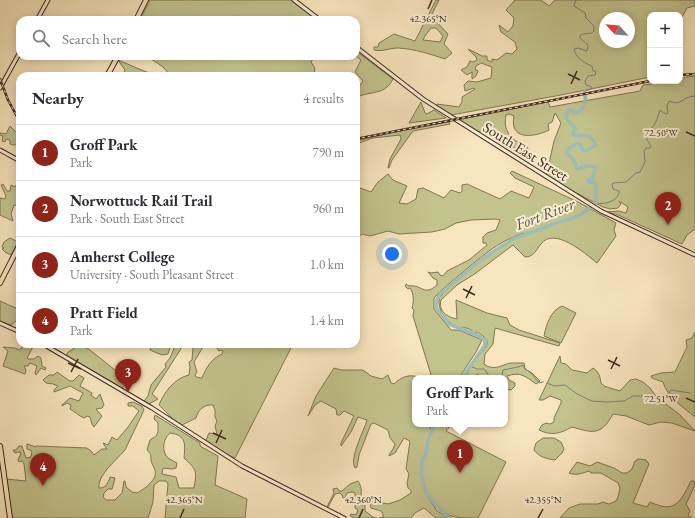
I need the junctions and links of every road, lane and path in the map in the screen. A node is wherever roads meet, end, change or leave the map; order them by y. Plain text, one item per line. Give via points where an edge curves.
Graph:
1 (48, 0) edge
2 (146, 0) edge
3 (294, 0) edge
4 (39, 16) edge
5 (138, 16) edge
6 (315, 16) edge
7 (360, 50) edge
8 (16, 59) edge
9 (116, 60) edge
10 (109, 72) edge
11 (0, 88) edge
12 (0, 150) edge
13 (16, 159) edge
14 (16, 252) edge
15 (695, 255) edge
16 (0, 283) edge
17 (0, 323) edge
18 (16, 330) edge
19 (50, 348) edge
20 (0, 446) edge
21 (10, 518) edge
22 (344, 518) edge

1 - 4 main road
2 - 5 highway
3 - 6 main road
7 - 15 main road, South East Street via 423,99 589,204
8 - 11 main road
9 - 10 highway
12 - 13 main road
14 - 16 highway
17 - 18 main road
19 - 22 main road via 152,408 242,466
20 - 21 highway

